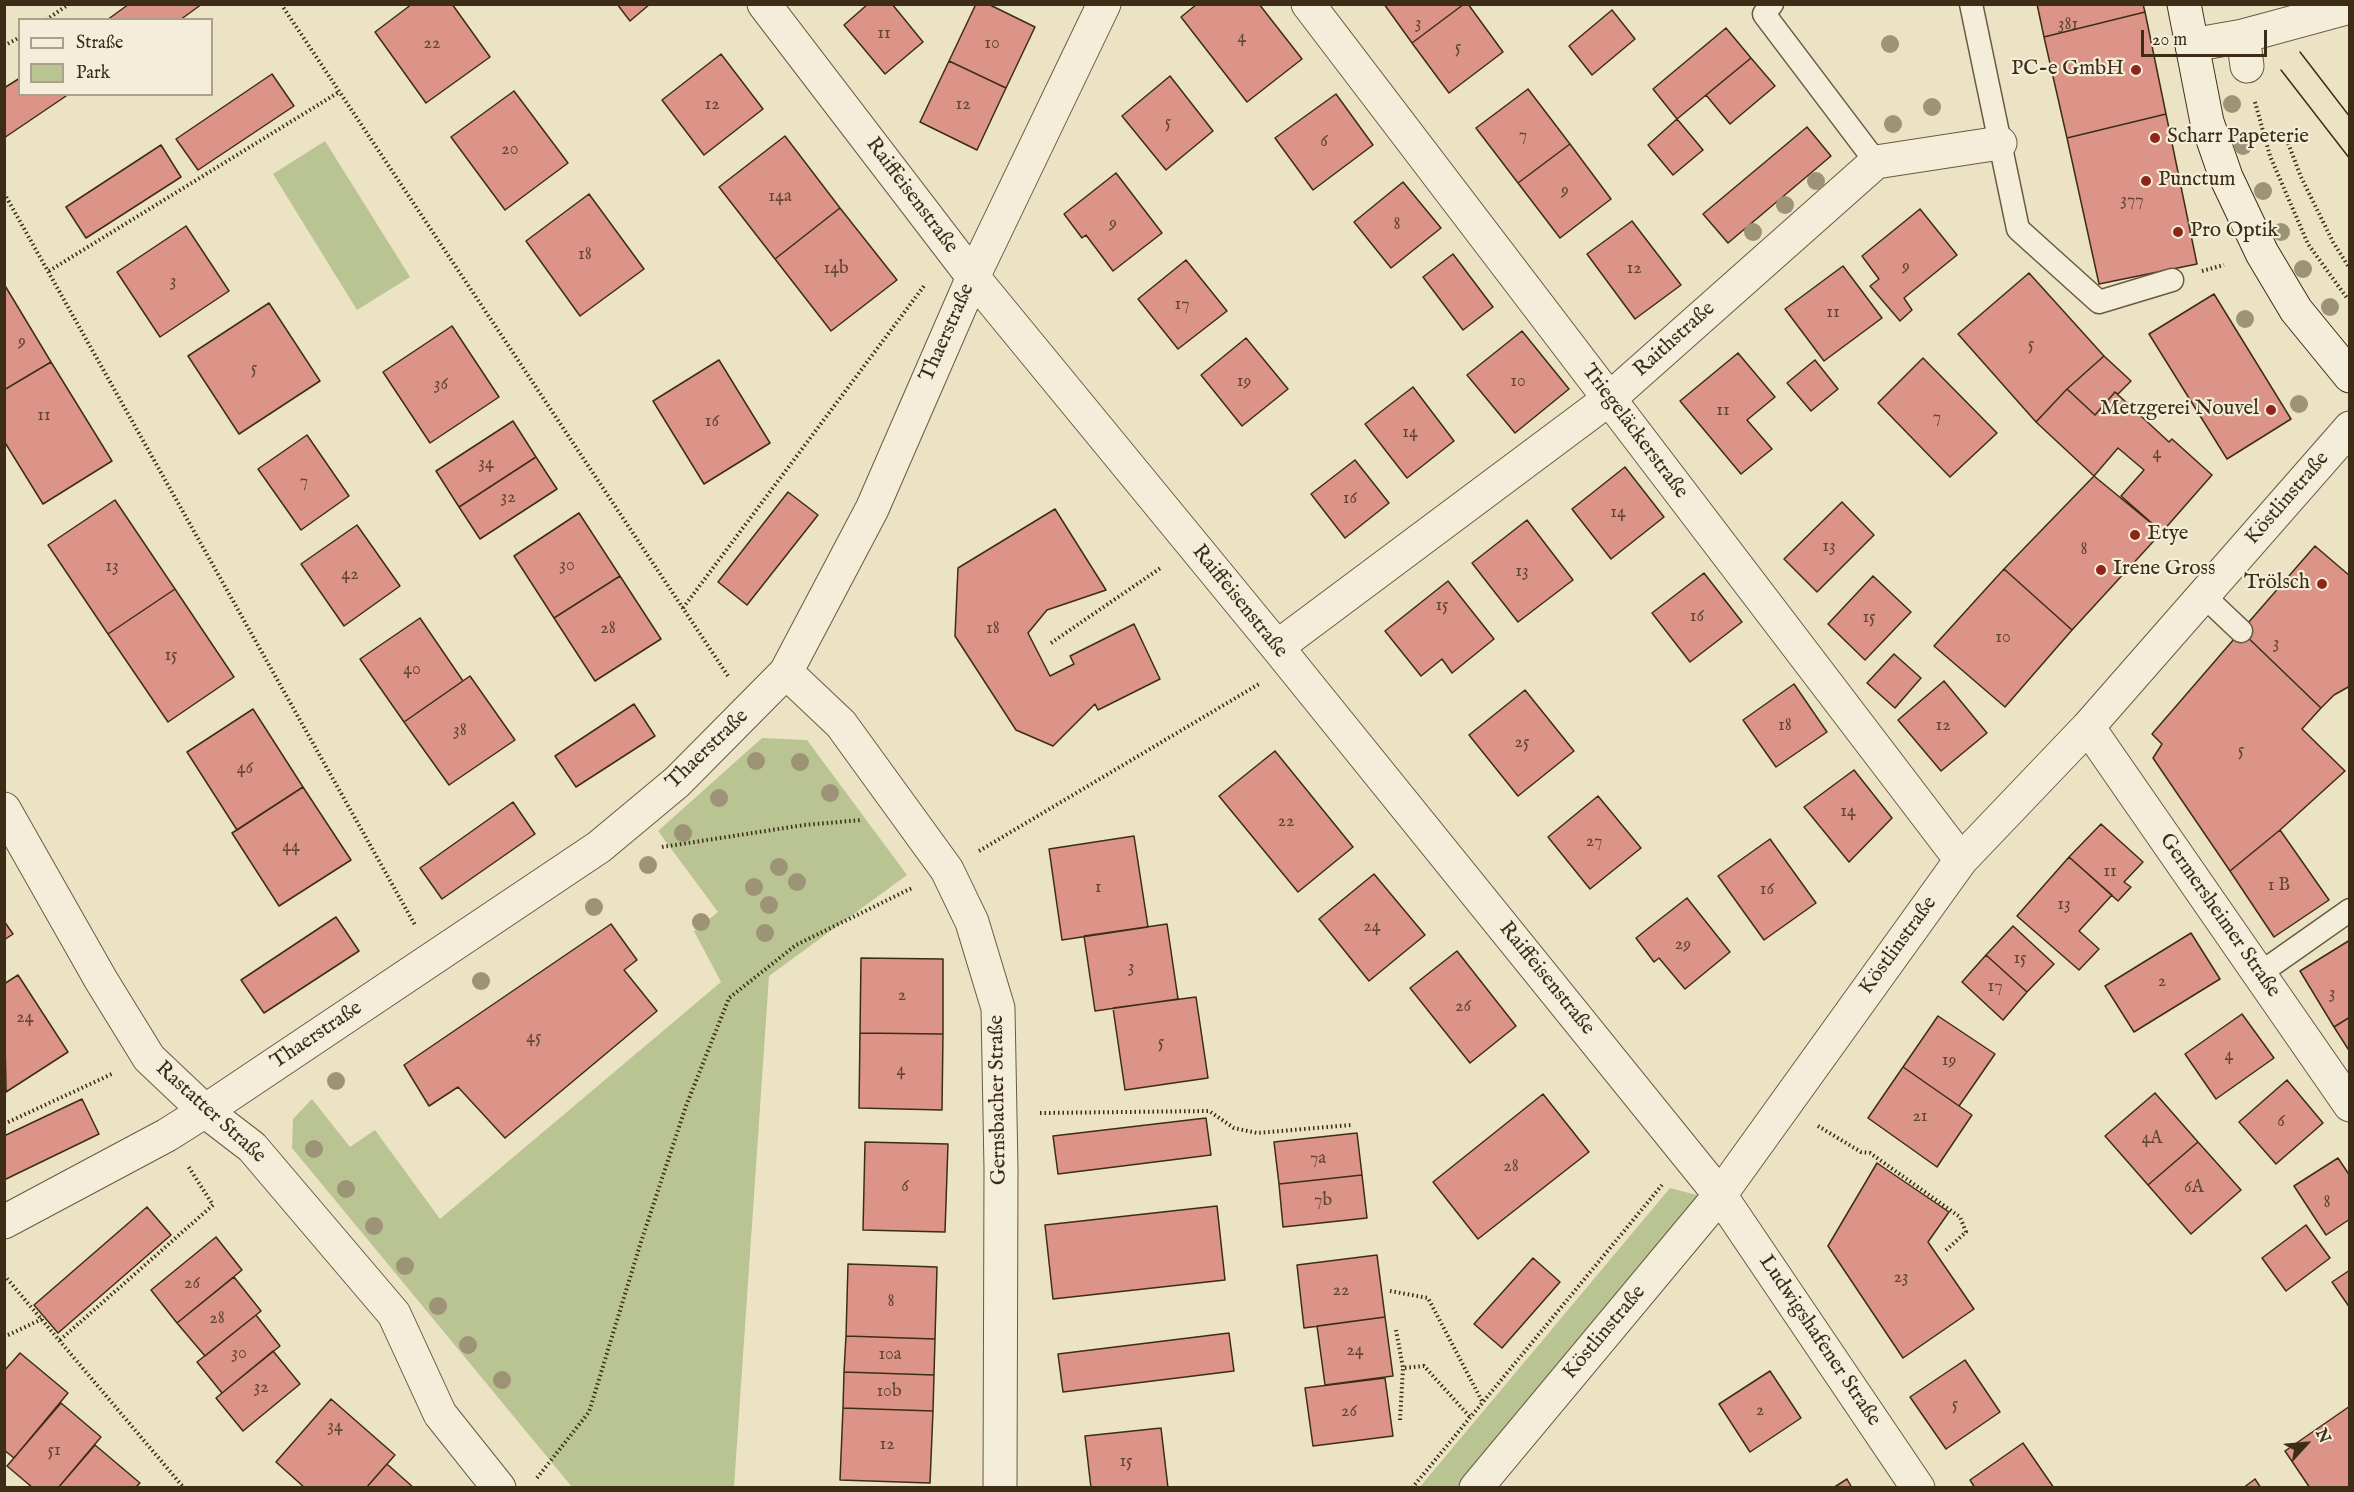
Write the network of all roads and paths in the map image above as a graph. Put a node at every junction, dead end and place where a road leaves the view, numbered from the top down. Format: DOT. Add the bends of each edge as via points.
graph roads {
  1 [pos="69,4"];
  2 [pos="281,4"];
  3 [pos="764,4"];
  4 [pos="1104,4"];
  5 [pos="1308,4"];
  6 [pos="1971,4"];
  7 [pos="2184,4"];
  8 [pos="2349,7"];
  9 [pos="1768,9"];
  10 [pos="49,18"];
  11 [pos="18,38"];
  12 [pos="2192,45"];
  13 [pos="4,46"];
  14 [pos="2245,51"];
  15 [pos="339,92"];
  16 [pos="2285,135"];
  17 [pos="2000,143"];
  18 [pos="1876,162"];
  19 [pos="4,193"];
  20 [pos="952,249"];
  21 [pos="2349,269"];
  22 [pos="49,271"];
  23 [pos="973,277"];
  24 [pos="2172,280"];
  25 [pos="2349,298"];
  26 [pos="2349,376"];
  27 [pos="1609,399"];
  28 [pos="2349,428"];
  29 [pos="1193,546"];
  30 [pos="2204,596"];
  31 [pos="683,608"];
  32 [pos="2241,631"];
  33 [pos="1051,643"];
  34 [pos="1284,656"];
  35 [pos="786,672"];
  36 [pos="750,710"];
  37 [pos="2088,727"];
  38 [pos="4,809"];
  39 [pos="908,815"];
  40 [pos="658,848"];
  41 [pos="1961,860"];
  42 [pos="947,870"];
  43 [pos="2349,910"];
  44 [pos="434,958"];
  45 [pos="2259,974"];
  46 [pos="2349,1105"];
  47 [pos="205,1112"];
  48 [pos="1000,1113"];
  49 [pos="1351,1125"];
  50 [pos="1828,1133"];
  51 [pos="1720,1195"];
  52 [pos="4,1222"];
  53 [pos="1944,1252"];
  54 [pos="4,1275"];
  55 [pos="1390,1291"];
  56 [pos="42,1319"];
  57 [pos="1396,1330"];
  58 [pos="4,1337"];
  59 [pos="1403,1368"];
  60 [pos="1483,1402"];
  61 [pos="1470,1417"];
  62 [pos="1400,1420"];
  63 [pos="537,1479"];
  64 [pos="184,1488"];
  65 [pos="499,1488"];
  66 [pos="1000,1488"];
  67 [pos="1412,1488"];
  68 [pos="1476,1488"];
  69 [pos="1918,1488"];
  1 -- 10 [label="path"];
  2 -- 15 [label="path"];
  3 -- 20 [label="street, Raiffeisenstraße"];
  4 -- 23 [label="street, Thaerstraße"];
  5 -- 27 [label="street, Triegeläckerstraße"];
  6 -- 17 [label="lane"];
  7 -- 12 [label="street"];
  8 -- 14 [label="street"];
  9 -- 18 [label="lane"];
  11 -- 13 [label="path"];
  12 -- 14 [label="street"];
  12 -- 26 [label="street" via="2207,122 2230,187 2262,254 2296,310"];
  14 -- 25 [label="path" via="2249,83 2274,166 2308,244"];
  15 -- 22 [label="path"];
  15 -- 31 [label="path"];
  16 -- 21 [label="path" via="2301,177"];
  17 -- 18 [label="street"];
  17 -- 24 [label="lane" via="2018,229 2099,302"];
  18 -- 27 [label="street, Raithstraße"];
  19 -- 22 [label="path"];
  20 -- 23 [label="street, Raiffeisenstraße"];
  20 -- 31 [label="path"];
  22 -- 44 [label="path"];
  23 -- 29 [label="street, Raiffeisenstraße"];
  23 -- 35 [label="street, Thaerstraße" via="872,508"];
  27 -- 34 [label="street, Raithstraße"];
  27 -- 41 [label="street, Triegeläckerstraße"];
  28 -- 30 [label="street, Köstlinstraße"];
  29 -- 33 [label="path"];
  29 -- 34 [label="street, Raiffeisenstraße"];
  30 -- 32 [label="lane"];
  30 -- 37 [label="street, Köstlinstraße"];
  31 -- 36 [label="path"];
  34 -- 42 [label="path"];
  34 -- 51 [label="street, Raiffeisenstraße"];
  35 -- 36 [label="street, Thaerstraße"];
  35 -- 39 [label="street, Gernsbacher Straße" via="841,724"];
  36 -- 44 [label="street, Thaerstraße" via="677,782 599,847"];
  37 -- 41 [label="street, Köstlinstraße"];
  37 -- 45 [label="street, Germersheimer Straße"];
  38 -- 47 [label="street, Rastatter Straße" via="149,1058"];
  39 -- 40 [label="path" via="804,825"];
  39 -- 42 [label="street, Gernsbacher Straße"];
  41 -- 51 [label="street, Köstlinstraße"];
  42 -- 48 [label="street, Gernsbacher Straße" via="972,922 998,1008"];
  42 -- 63 [label="path" via="796,945 729,998 686,1106 589,1412"];
  43 -- 45 [label="lane"];
  44 -- 47 [label="street, Thaerstraße"];
  45 -- 46 [label="street, Germersheimer Straße"];
  47 -- 52 [label="street, Thaerstraße"];
  47 -- 65 [label="street, Rastatter Straße" via="252,1147 394,1314 440,1414"];
  48 -- 49 [label="path" via="1209,1111 1234,1128 1257,1133"];
  48 -- 66 [label="street, Gernsbacher Straße"];
  50 -- 53 [label="path" via="1870,1153 1960,1217 1966,1232"];
  51 -- 60 [label="path" via="1667,1179"];
  51 -- 68 [label="street, Köstlinstraße"];
  51 -- 69 [label="street, Ludwigshafener Straße"];
  54 -- 56 [label="path"];
  55 -- 60 [label="path" via="1428,1298"];
  56 -- 58 [label="path"];
  56 -- 64 [label="path"];
  57 -- 59 [label="path"];
  59 -- 61 [label="path" via="1424,1366"];
  59 -- 62 [label="path"];
  60 -- 61 [label="path"];
  61 -- 67 [label="path"];
}
